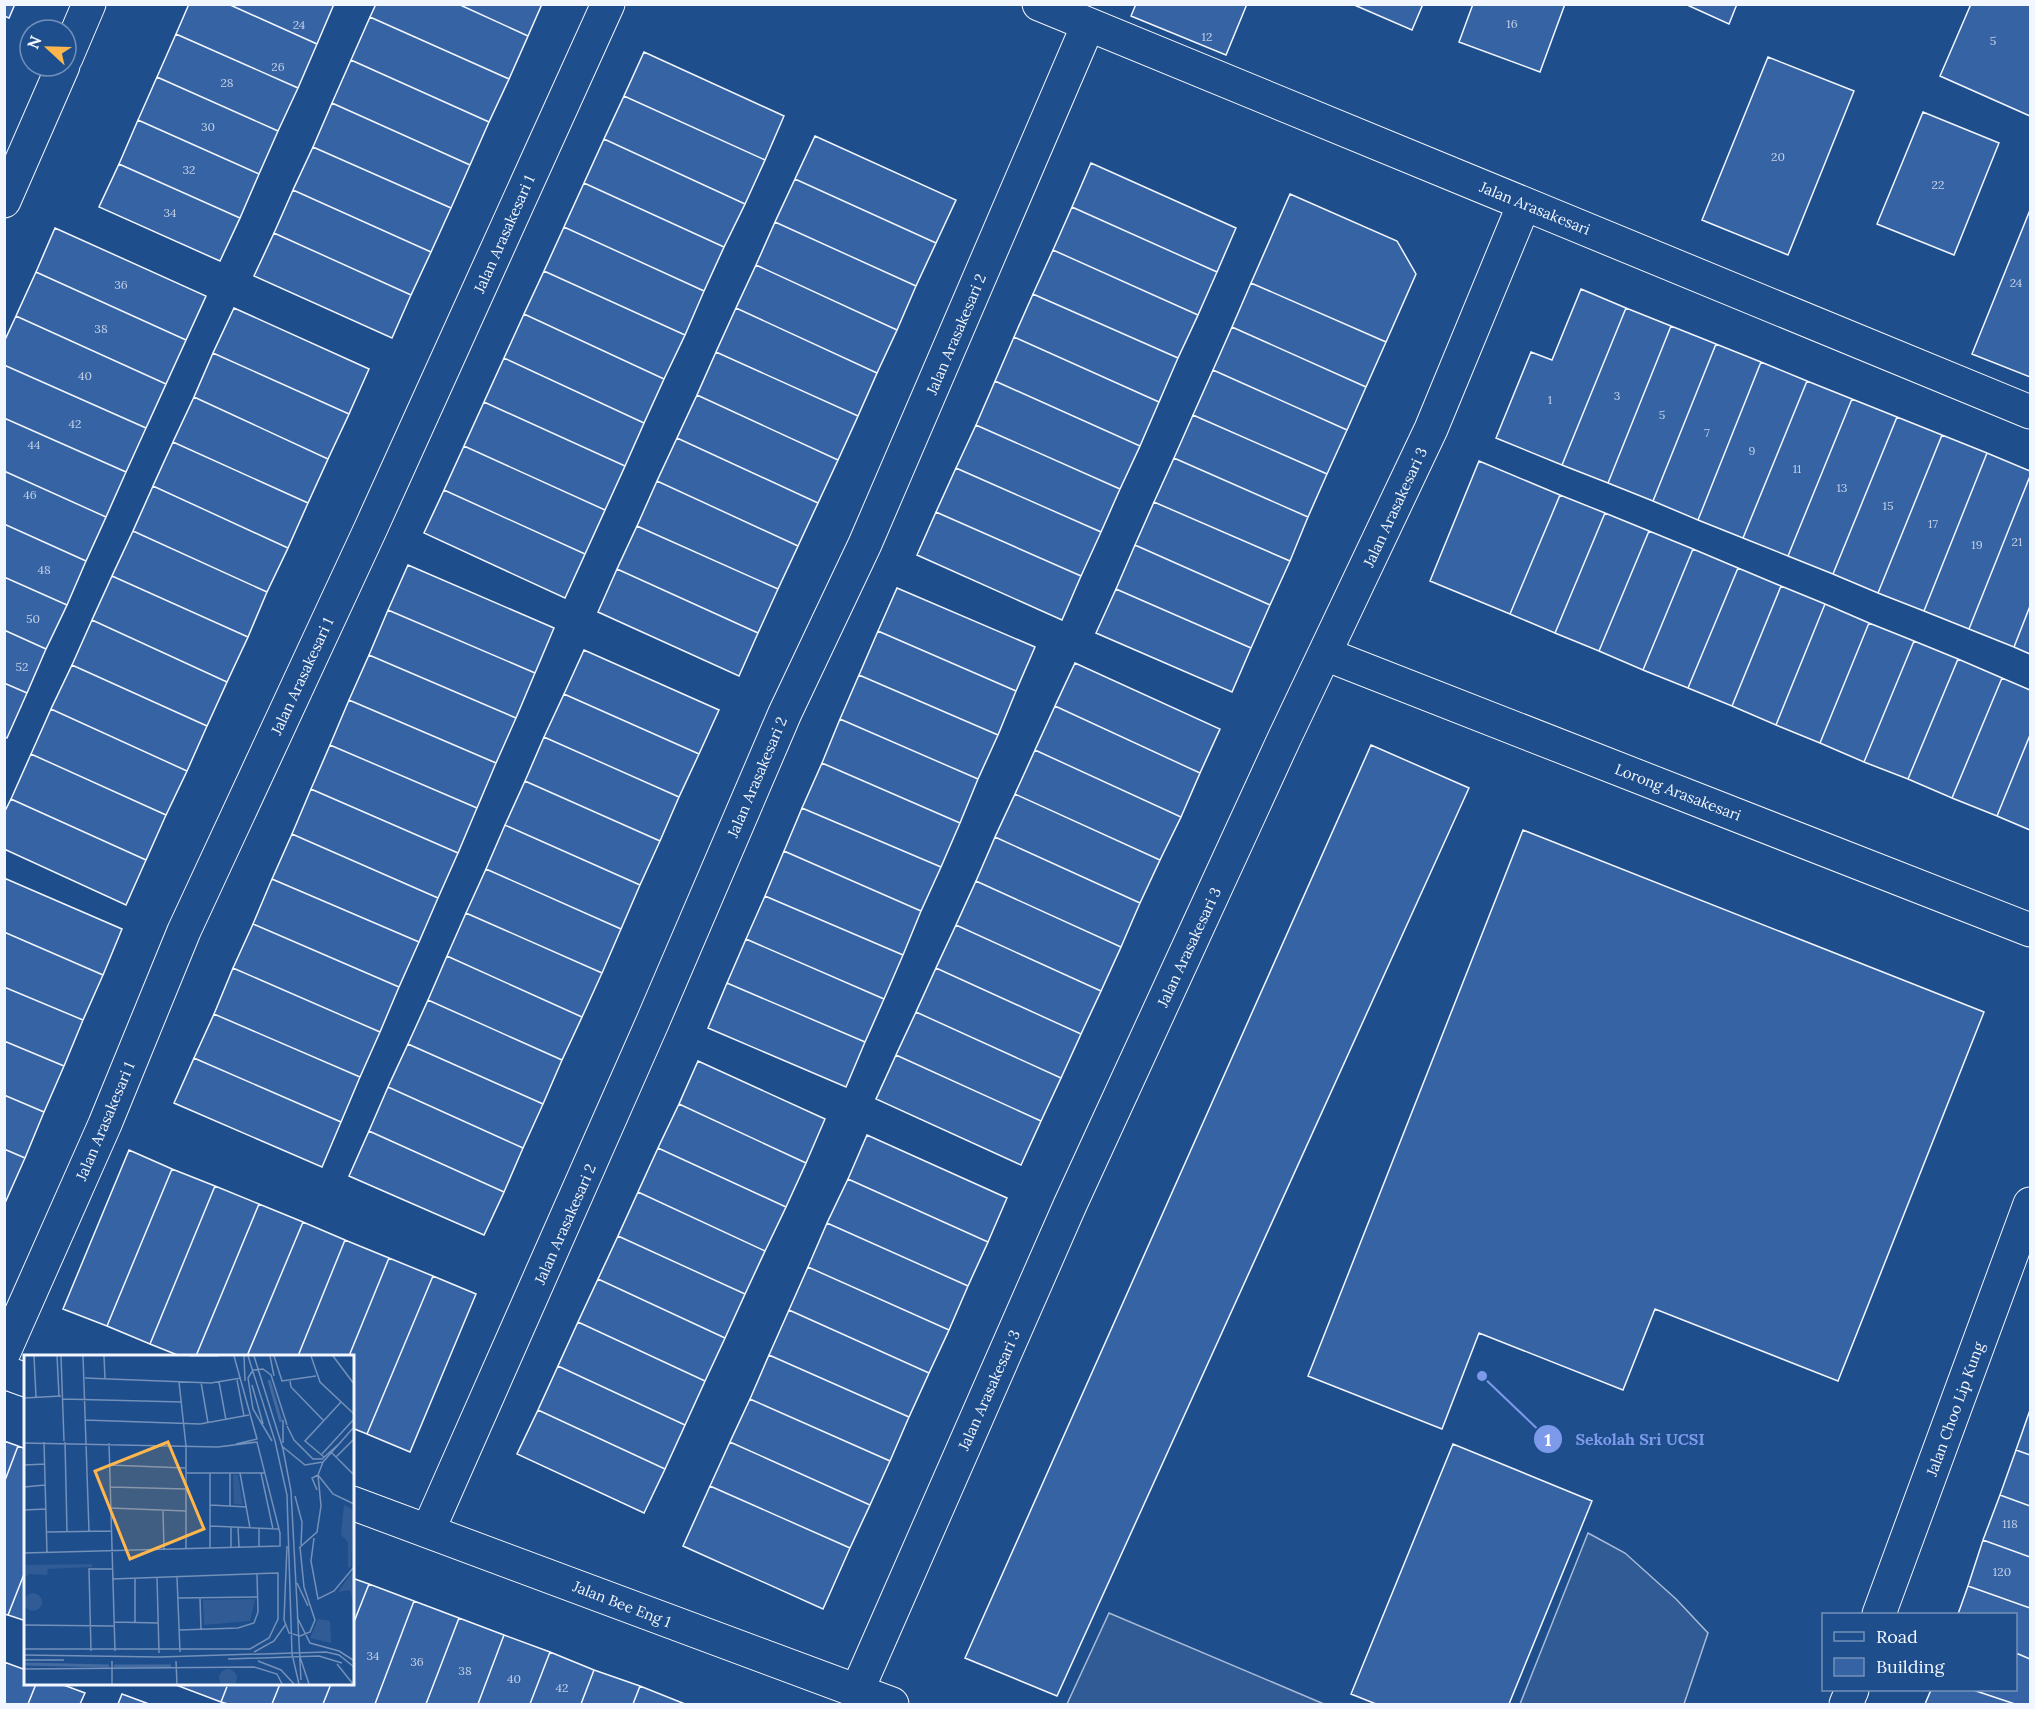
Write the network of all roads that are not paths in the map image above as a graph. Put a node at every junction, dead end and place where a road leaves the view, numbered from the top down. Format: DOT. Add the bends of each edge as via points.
graph roads {
  1 [pos="89,4"];
  2 [pos="608,4"];
  3 [pos="1039,4"];
  4 [pos="1088,25"];
  5 [pos="78,30"];
  6 [pos="58,78"];
  7 [pos="4,201"];
  8 [pos="1524,204"];
  9 [pos="2031,412"];
  10 [pos="1325,654"];
  11 [pos="2031,930"];
  12 [pos="2031,1204"];
  13 [pos="4,1352"];
  14 [pos="4,1372"];
  15 [pos="24,1379"];
  16 [pos="354,1504"];
  17 [pos="429,1531"];
  18 [pos="1879,1613"];
  19 [pos="857,1691"];
  20 [pos="892,1704"];
  1 -- 5 [label="street"];
  2 -- 13 [label="street, Jalan Arasakesari 1" via="184,932 105,1124"];
  3 -- 4 [label="street, Jalan Arasakesari"];
  4 -- 8 [label="street, Jalan Arasakesari"];
  4 -- 17 [label="street, Jalan Arasakesari 2" via="865,544 784,713"];
  6 -- 7 [label="street"];
  8 -- 9 [label="street, Jalan Arasakesari"];
  8 -- 10 [label="street, Jalan Arasakesari 3" via="1431,429"];
  10 -- 11 [label="street, Lorong Arasakesari"];
  10 -- 19 [label="street, Jalan Arasakesari 3" via="1070,1205"];
  12 -- 18 [label="street, Jalan Choo Lip Kung"];
  14 -- 15 [label="street"];
  16 -- 17 [label="street, Jalan Bee Eng 1"];
  17 -- 19 [label="street, Jalan Bee Eng 1"];
  19 -- 20 [label="street, Jalan Bee Eng 1"];
}
